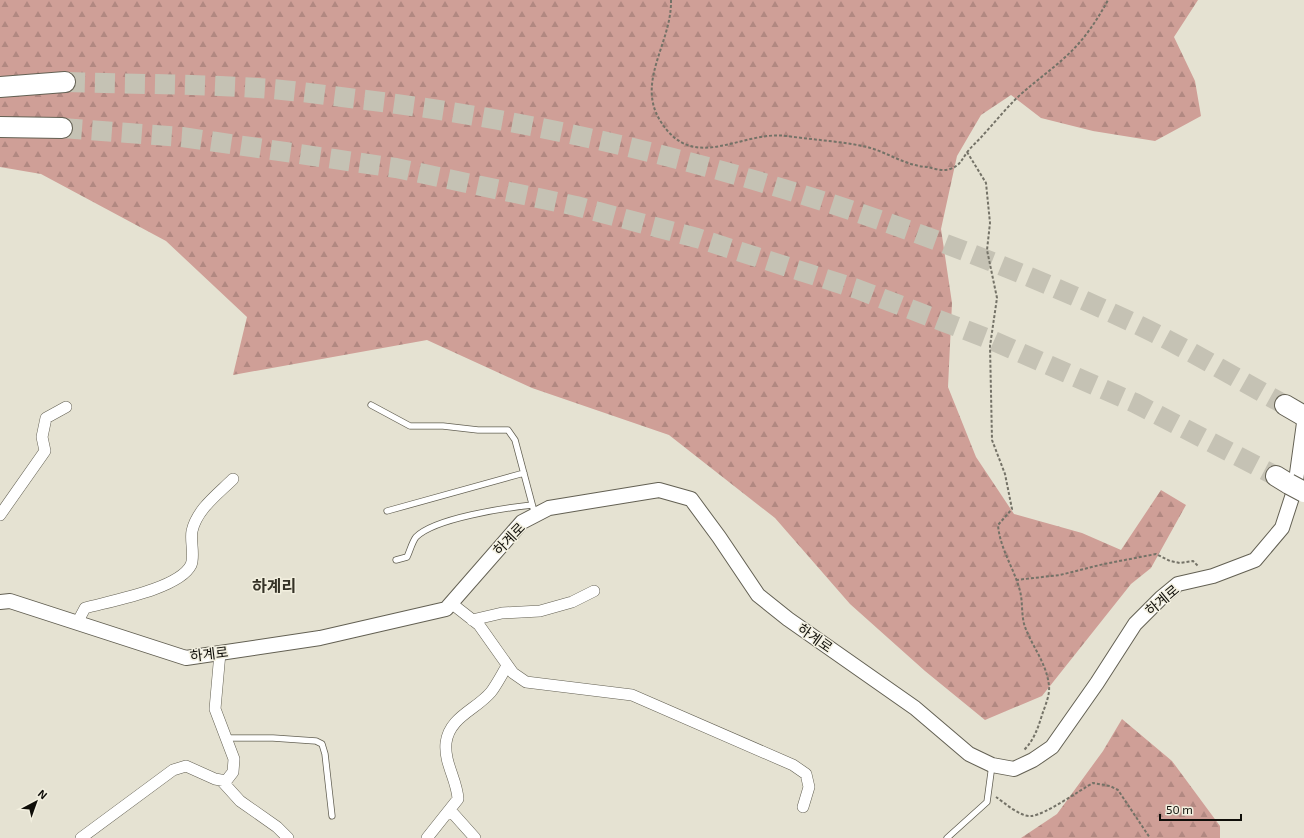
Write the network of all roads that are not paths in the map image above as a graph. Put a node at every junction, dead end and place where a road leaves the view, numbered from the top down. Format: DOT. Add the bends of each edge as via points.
graph roads {
  1 [pos="65,82"];
  2 [pos="0,87"];
  3 [pos="0,127"];
  4 [pos="62,128"];
  5 [pos="371,405"];
  6 [pos="66,407"];
  7 [pos="1298,414"];
  8 [pos="524,473"];
  9 [pos="233,479"];
  10 [pos="534,510"];
  11 [pos="387,511"];
  12 [pos="0,515"];
  13 [pos="396,560"];
  14 [pos="594,591"];
  15 [pos="0,602"];
  16 [pos="451,603"];
  17 [pos="472,620"];
  18 [pos="77,623"];
  19 [pos="220,653"];
  20 [pos="507,666"];
  21 [pos="225,738"];
  22 [pos="992,765"];
  23 [pos="221,780"];
  24 [pos="803,807"];
  25 [pos="450,810"];
  26 [pos="332,816"];
  27 [pos="82,838"];
  28 [pos="288,838"];
  29 [pos="427,838"];
  30 [pos="475,838"];
  31 [pos="947,838"];
  1 -- 2 [label="highway"];
  3 -- 4 [label="highway"];
  5 -- 8 [label="lane" via="410,426 508,430 515,440"];
  6 -- 12 [label="street" via="46,418 42,437 45,451"];
  7 -- 22 [label="street, 하계로" via="1295,488 1282,528 1255,560 1205,578 1178,584 1135,624 1052,747 1014,769"];
  8 -- 10 [label="lane"];
  8 -- 11 [label="lane"];
  9 -- 18 [label="street" via="201,511 192,531 192,564 183,575 158,589 85,608"];
  10 -- 13 [label="lane" via="505,508 456,519 426,530 416,538 407,557"];
  10 -- 16 [label="street, 하계로"];
  10 -- 22 [label="street, 하계로" via="659,490 691,499 758,595 915,708 969,754"];
  14 -- 17 [label="street" via="572,602 540,611 502,613"];
  15 -- 18 [label="street, 하계로" via="10,601"];
  16 -- 17 [label="street"];
  16 -- 19 [label="street, 하계로" via="446,609 320,638"];
  17 -- 20 [label="street" via="479,625"];
  18 -- 19 [label="street, 하계로" via="186,658"];
  19 -- 21 [label="street" via="215,709"];
  20 -- 24 [label="street" via="526,682 632,695 793,765 806,774 809,787"];
  20 -- 25 [label="street" via="491,692 454,722 449,731 446,743 448,763 458,800"];
  21 -- 23 [label="street" via="234,759 233,772 226,781"];
  21 -- 26 [label="lane" via="273,738 316,741 322,744"];
  22 -- 31 [label="lane" via="987,802"];
  23 -- 27 [label="street" via="186,766 173,770"];
  23 -- 28 [label="street" via="240,801"];
  25 -- 29 [label="street"];
  25 -- 30 [label="street"];
}
